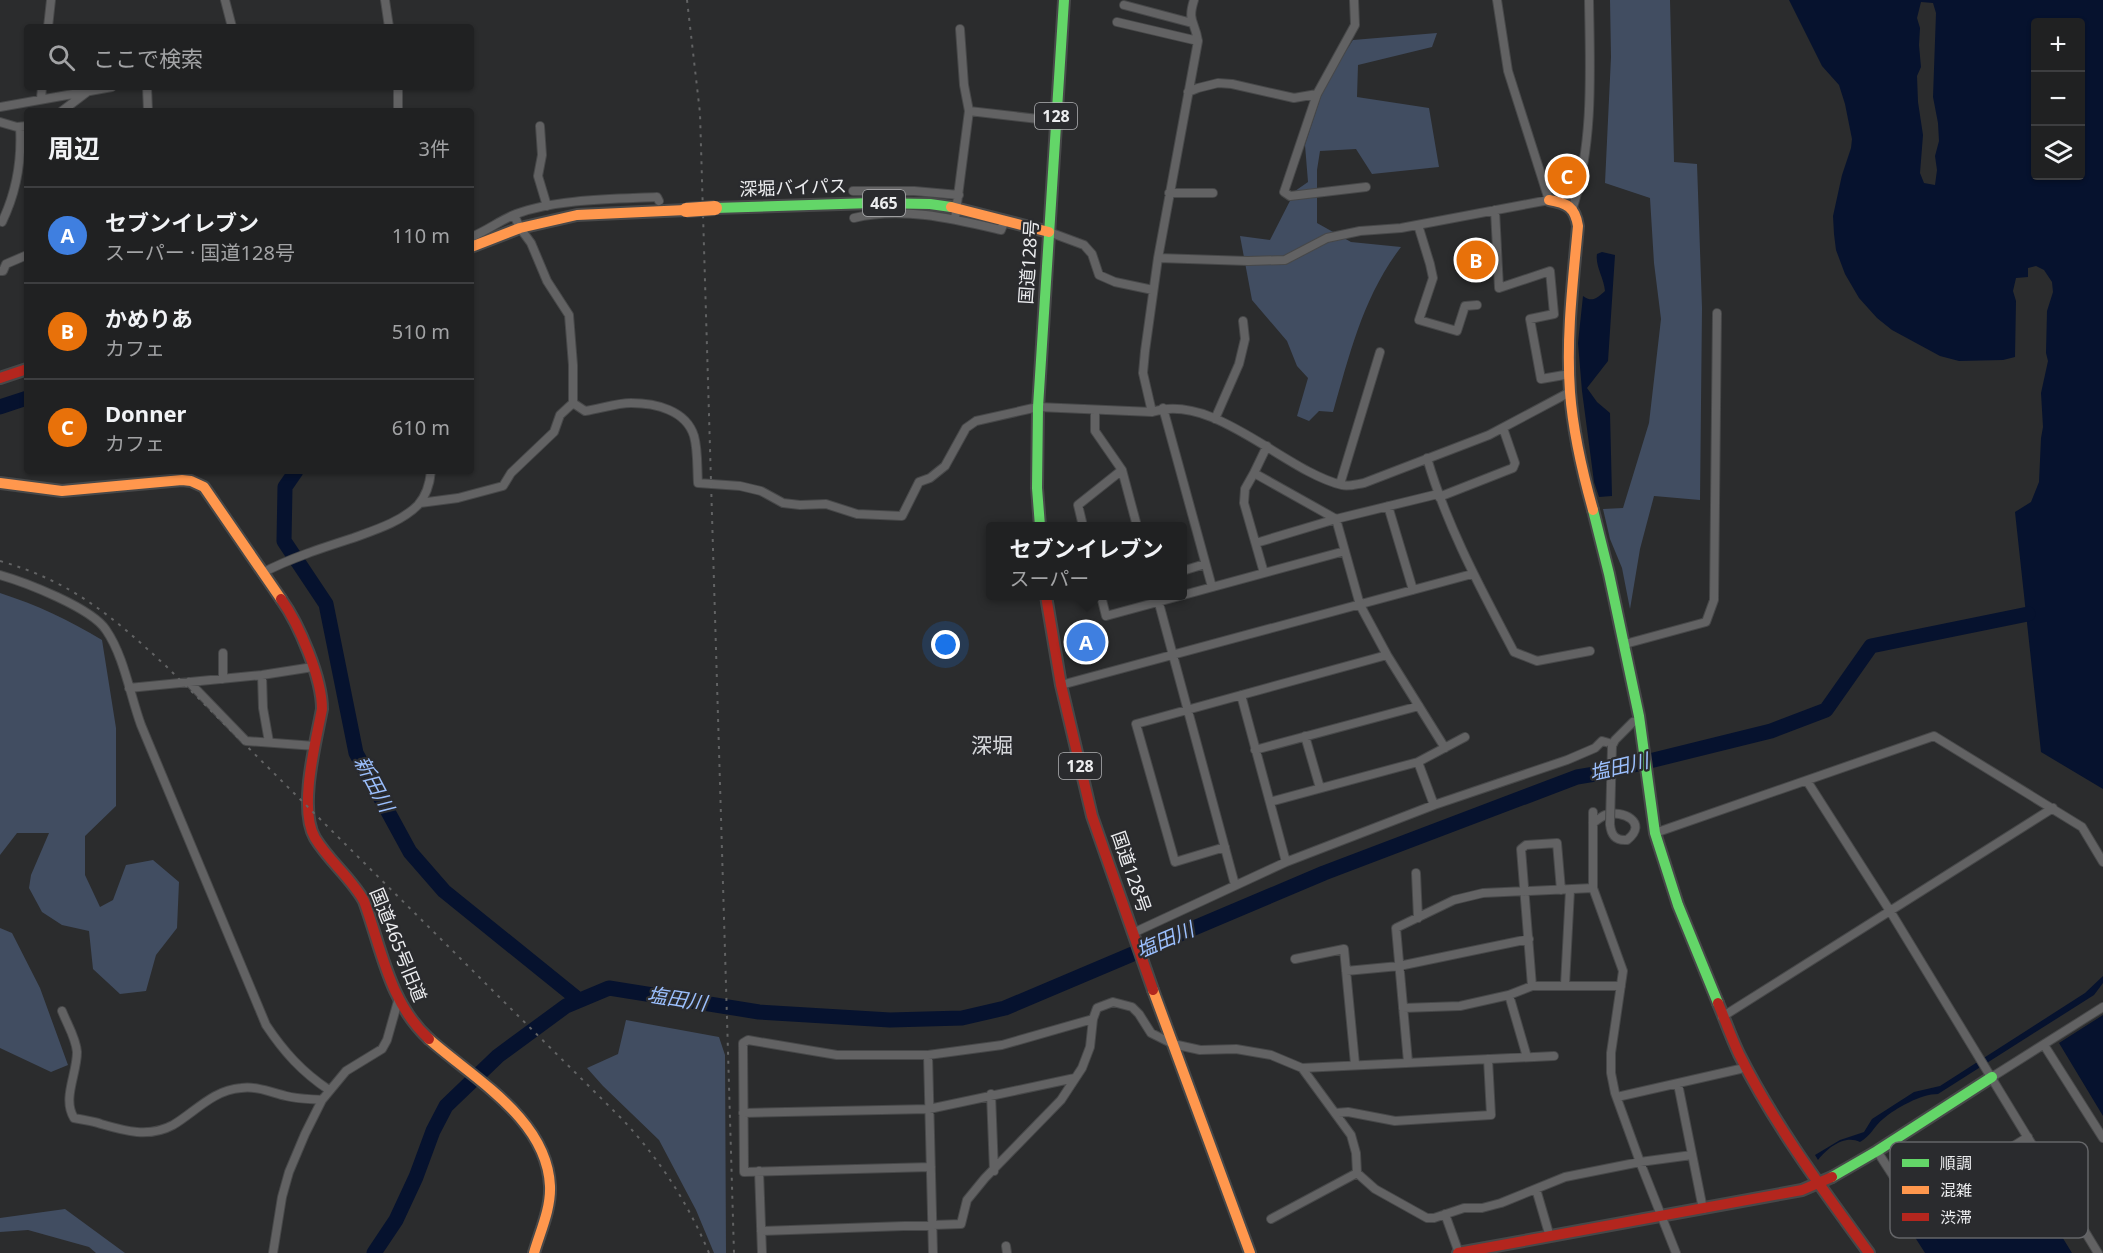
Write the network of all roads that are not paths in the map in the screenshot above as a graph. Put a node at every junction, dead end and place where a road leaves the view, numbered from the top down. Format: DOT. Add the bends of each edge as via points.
graph roads {
  1 [pos="51,0"];
  2 [pos="225,0"];
  3 [pos="385,0"];
  4 [pos="1064,0"];
  5 [pos="1194,0"];
  6 [pos="1354,0"];
  7 [pos="1497,0"];
  8 [pos="1590,0"];
  9 [pos="1124,5"];
  10 [pos="1117,22"];
  11 [pos="1192,23"];
  12 [pos="48,24"];
  13 [pos="231,24"];
  14 [pos="389,24"];
  15 [pos="960,29"];
  16 [pos="1198,41"];
  17 [pos="42,90"];
  18 [pos="93,90"];
  19 [pos="147,90"];
  20 [pos="398,90"];
  21 [pos="87,91"];
  22 [pos="1188,92"];
  23 [pos="1317,94"];
  24 [pos="41,99"];
  25 [pos="0,107"];
  26 [pos="66,108"];
  27 [pos="148,108"];
  28 [pos="398,108"];
  29 [pos="969,111"];
  30 [pos="1056,121"];
  31 [pos="0,122"];
  32 [pos="24,126"];
  33 [pos="540,126"];
  34 [pos="1366,187"];
  35 [pos="853,191"];
  36 [pos="1169,193"];
  37 [pos="1213,193"];
  38 [pos="1549,200"];
  39 [pos="659,201"];
  40 [pos="546,206"];
  41 [pos="957,207"];
  42 [pos="1573,207"];
  43 [pos="1495,210"];
  44 [pos="514,214"];
  45 [pos="854,218"];
  46 [pos="2,222"];
  47 [pos="1418,225"];
  48 [pos="520,228"];
  49 [pos="1049,232"];
  50 [pos="474,236"];
  51 [pos="474,247"];
  52 [pos="24,256"];
  53 [pos="1158,258"];
  54 [pos="0,271"];
  55 [pos="1153,290"];
  56 [pos="1477,305"];
  57 [pos="1718,313"];
  58 [pos="1243,321"];
  59 [pos="1380,352"];
  60 [pos="24,370"];
  61 [pos="1570,374"];
  62 [pos="0,378"];
  63 [pos="1570,392"];
  64 [pos="573,403"];
  65 [pos="1038,407"];
  66 [pos="1163,408"];
  67 [pos="1095,410"];
  68 [pos="1152,411"];
  69 [pos="1215,419"];
  70 [pos="1503,428"];
  71 [pos="1267,446"];
  72 [pos="1427,458"];
  73 [pos="1122,470"];
  74 [pos="1254,473"];
  75 [pos="430,474"];
  76 [pos="0,483"];
  77 [pos="1340,484"];
  78 [pos="1438,495"];
  79 [pos="420,503"];
  80 [pos="1388,506"];
  81 [pos="1336,519"];
  82 [pos="1040,522"];
  83 [pos="1082,522"];
  84 [pos="1136,522"];
  85 [pos="1256,543"];
  86 [pos="1345,551"];
  87 [pos="1205,564"];
  88 [pos="1187,569"];
  89 [pos="262,573"];
  90 [pos="1264,573"];
  91 [pos="1472,574"];
  92 [pos="0,575"];
  93 [pos="1212,587"];
  94 [pos="1413,590"];
  95 [pos="1187,592"];
  96 [pos="1047,600"];
  97 [pos="1102,600"];
  98 [pos="1154,600"];
  99 [pos="1157,600"];
  100 [pos="1360,605"];
  101 [pos="1625,644"];
  102 [pos="1590,651"];
  103 [pos="224,653"];
  104 [pos="1174,655"];
  105 [pos="1387,655"];
  106 [pos="313,667"];
  107 [pos="262,675"];
  108 [pos="223,679"];
  109 [pos="189,682"];
  110 [pos="1061,685"];
  111 [pos="129,688"];
  112 [pos="1241,695"];
  113 [pos="1419,706"];
  114 [pos="1188,711"];
  115 [pos="1636,719"];
  116 [pos="1305,736"];
  117 [pos="1465,737"];
  118 [pos="269,742"];
  119 [pos="315,746"];
  120 [pos="1612,746"];
  121 [pos="1445,748"];
  122 [pos="1255,750"];
  123 [pos="1418,762"];
  124 [pos="1807,781"];
  125 [pos="1320,788"];
  126 [pos="1270,802"];
  127 [pos="1434,805"];
  128 [pos="2053,808"];
  129 [pos="1593,812"];
  130 [pos="1593,823"];
  131 [pos="1654,827"];
  132 [pos="1225,846"];
  133 [pos="1286,862"];
  134 [pos="2103,862"];
  135 [pos="1416,873"];
  136 [pos="1235,885"];
  137 [pos="1593,888"];
  138 [pos="1565,890"];
  139 [pos="1525,892"];
  140 [pos="1890,911"];
  141 [pos="1418,918"];
  142 [pos="1133,933"];
  143 [pos="1529,939"];
  144 [pos="1295,959"];
  145 [pos="1399,966"];
  146 [pos="1346,971"];
  147 [pos="1565,985"];
  148 [pos="1532,986"];
  149 [pos="1621,986"];
  150 [pos="1509,994"];
  151 [pos="398,1001"];
  152 [pos="2103,1007"];
  153 [pos="1403,1008"];
  154 [pos="62,1011"];
  155 [pos="1722,1017"];
  156 [pos="1093,1019"];
  157 [pos="1173,1044"];
  158 [pos="2044,1045"];
  159 [pos="928,1055"];
  160 [pos="1554,1056"];
  161 [pos="1527,1057"];
  162 [pos="1488,1059"];
  163 [pos="1408,1062"];
  164 [pos="1355,1065"];
  165 [pos="1302,1068"];
  166 [pos="1740,1069"];
  167 [pos="1988,1072"];
  168 [pos="1075,1078"];
  169 [pos="1678,1084"];
  170 [pos="329,1090"];
  171 [pos="991,1094"];
  172 [pos="1617,1098"];
  173 [pos="322,1100"];
  174 [pos="929,1109"];
  175 [pos="743,1113"];
  176 [pos="1335,1113"];
  177 [pos="2028,1137"];
  178 [pos="2103,1138"];
  179 [pos="2020,1142"];
  180 [pos="2031,1142"];
  181 [pos="1877,1151"];
  182 [pos="1692,1155"];
  183 [pos="1640,1162"];
  184 [pos="931,1167"];
  185 [pos="759,1171"];
  186 [pos="994,1171"];
  187 [pos="1890,1171"];
  188 [pos="1357,1173"];
  189 [pos="1819,1184"];
  190 [pos="1536,1189"];
  191 [pos="1703,1209"];
  192 [pos="1445,1214"];
  193 [pos="1662,1217"];
  194 [pos="1271,1219"];
  195 [pos="932,1224"];
  196 [pos="761,1231"];
  197 [pos="2088,1236"];
  198 [pos="1550,1237"];
  199 [pos="273,1253"];
  200 [pos="534,1253"];
  201 [pos="762,1253"];
  202 [pos="933,1253"];
  203 [pos="1250,1253"];
  204 [pos="1458,1253"];
  205 [pos="1676,1253"];
  206 [pos="1869,1253"];
  207 [pos="2098,1253"];
  1 -- 12 [label="street"];
  2 -- 13 [label="street"];
  3 -- 14 [label="street"];
  4 -- 30 [label="main road, 国道128号 / 128"];
  5 -- 11 [label="street"];
  6 -- 23 [label="street" via="1355,26"];
  7 -- 38 [label="street" via="1508,71"];
  8 -- 42 [label="street" via="1590,100 1581,180"];
  9 -- 11 [label="street"];
  10 -- 16 [label="street"];
  11 -- 16 [label="street"];
  15 -- 29 [label="street"];
  16 -- 22 [label="street"];
  17 -- 24 [label="street"];
  18 -- 21 [label="street"];
  19 -- 27 [label="street"];
  20 -- 28 [label="street"];
  21 -- 24 [label="street"];
  21 -- 26 [label="street"];
  22 -- 23 [label="street" via="1218,83 1294,98"];
  22 -- 36 [label="street"];
  23 -- 34 [label="street" via="1284,192 1290,196"];
  24 -- 25 [label="street"];
  29 -- 30 [label="street"];
  29 -- 41 [label="street"];
  30 -- 49 [label="main road, 国道128号 / 128"];
  31 -- 32 [label="street"];
  32 -- 46 [label="street" via="17,186"];
  33 -- 40 [label="street" via="542,155 538,176"];
  35 -- 41 [label="street" via="914,191"];
  36 -- 37 [label="street"];
  36 -- 53 [label="street"];
  38 -- 42 [label="main road"];
  38 -- 43 [label="street"];
  39 -- 40 [label="street" via="606,200"];
  40 -- 44 [label="street"];
  41 -- 45 [label="street" via="923,215 873,213"];
  41 -- 48 [label="main road, 深堀バイパス / 465, bridge" via="872,203 715,208 577,215"];
  41 -- 49 [label="main road, 深堀バイパス / 465"];
  42 -- 61 [label="main road" via="1578,226 1569,318"];
  43 -- 47 [label="street"];
  43 -- 61 [label="street" via="1499,288 1550,271 1554,314 1530,319 1541,379"];
  44 -- 48 [label="street"];
  44 -- 50 [label="street"];
  47 -- 53 [label="street" via="1327,238 1285,260"];
  47 -- 56 [label="street" via="1433,278 1419,320 1457,331 1465,306"];
  48 -- 51 [label="main road, 465"];
  48 -- 64 [label="street" via="570,315"];
  49 -- 55 [label="street" via="1083,245 1092,254 1099,275"];
  49 -- 65 [label="main road, 国道128号 / 128"];
  52 -- 54 [label="street"];
  53 -- 55 [label="street"];
  55 -- 68 [label="street" via="1143,373"];
  57 -- 101 [label="street" via="1714,600 1706,622"];
  58 -- 69 [label="street" via="1245,339 1239,364"];
  59 -- 77 [label="street"];
  60 -- 62 [label="main road"];
  61 -- 63 [label="main road"];
  63 -- 70 [label="street"];
  63 -- 101 [label="main road" via="1579,458"];
  64 -- 65 [label="street" via="585,411 629,403 673,412 690,426 694,436 699,483 740,486 800,505 826,504 857,514 902,516 919,482 945,466 966,428 976,421"];
  64 -- 79 [label="street" via="560,415 554,432 511,472 502,486"];
  65 -- 67 [label="street"];
  65 -- 82 [label="main road, 国道128号 / 128"];
  66 -- 68 [label="street"];
  66 -- 69 [label="street" via="1183,409"];
  66 -- 87 [label="street"];
  67 -- 68 [label="street"];
  67 -- 73 [label="street" via="1095,431"];
  69 -- 71 [label="street"];
  70 -- 72 [label="street"];
  70 -- 78 [label="street" via="1515,463 1513,468"];
  71 -- 74 [label="street"];
  71 -- 77 [label="street"];
  72 -- 77 [label="street" via="1364,483"];
  72 -- 78 [label="street"];
  73 -- 83 [label="street" via="1078,505"];
  73 -- 84 [label="street"];
  74 -- 81 [label="street"];
  74 -- 85 [label="street" via="1245,489 1244,503"];
  75 -- 79 [label="street"];
  76 -- 89 [label="main road, 国道465号旧道" via="62,491 182,480 200,483"];
  78 -- 80 [label="street"];
  78 -- 91 [label="street"];
  79 -- 89 [label="street" via="383,527"];
  80 -- 81 [label="street"];
  80 -- 94 [label="street"];
  81 -- 85 [label="street"];
  81 -- 86 [label="street"];
  85 -- 90 [label="street"];
  86 -- 90 [label="street"];
  86 -- 100 [label="street"];
  87 -- 88 [label="street"];
  87 -- 93 [label="street"];
  89 -- 106 [label="main road, 国道465号旧道" via="287,607"];
  90 -- 93 [label="street"];
  91 -- 94 [label="street"];
  91 -- 102 [label="street" via="1514,652 1537,660"];
  92 -- 111 [label="street" via="36,588 100,622 113,643"];
  93 -- 95 [label="street"];
  94 -- 100 [label="street"];
  96 -- 110 [label="main road, 国道128号 / 128"];
  97 -- 98 [label="street" via="1106,616"];
  99 -- 104 [label="street"];
  100 -- 104 [label="street"];
  100 -- 105 [label="street"];
  101 -- 115 [label="main road"];
  103 -- 108 [label="street"];
  104 -- 110 [label="street"];
  104 -- 114 [label="street"];
  105 -- 112 [label="street"];
  105 -- 113 [label="street"];
  106 -- 107 [label="street"];
  106 -- 119 [label="main road, 国道465号旧道" via="322,696"];
  107 -- 108 [label="street"];
  107 -- 118 [label="street"];
  108 -- 109 [label="street"];
  109 -- 111 [label="street"];
  109 -- 118 [label="street" via="246,741"];
  110 -- 142 [label="main road, 国道128号 / 128" via="1092,816"];
  111 -- 170 [label="street" via="266,1024 291,1060"];
  112 -- 114 [label="street"];
  112 -- 122 [label="street"];
  113 -- 116 [label="street"];
  113 -- 121 [label="street"];
  114 -- 132 [label="street"];
  114 -- 132 [label="street" via="1136,724 1175,862"];
  115 -- 120 [label="street"];
  115 -- 131 [label="main road"];
  116 -- 122 [label="street"];
  116 -- 125 [label="street"];
  117 -- 121 [label="street"];
  118 -- 119 [label="street"];
  119 -- 151 [label="main road, 国道465号旧道" via="308,788 309,824 315,838 364,901"];
  120 -- 127 [label="street" via="1602,741 1567,760"];
  120 -- 130 [label="street, bridge" via="1610,824 1610,831 1620,841 1635,833 1633,820 1627,816 1606,815"];
  121 -- 123 [label="street"];
  122 -- 126 [label="street"];
  123 -- 125 [label="street"];
  123 -- 127 [label="street"];
  124 -- 128 [label="street" via="1934,736"];
  124 -- 131 [label="street"];
  124 -- 140 [label="street"];
  125 -- 126 [label="street"];
  126 -- 133 [label="street"];
  127 -- 133 [label="street"];
  128 -- 134 [label="street" via="2082,827"];
  128 -- 140 [label="street"];
  129 -- 130 [label="street"];
  130 -- 137 [label="street"];
  131 -- 155 [label="main road" via="1678,905"];
  132 -- 136 [label="street"];
  133 -- 136 [label="street"];
  135 -- 141 [label="street"];
  136 -- 142 [label="street"];
  137 -- 138 [label="street"];
  137 -- 149 [label="street" via="1623,971"];
  138 -- 139 [label="street"];
  138 -- 139 [label="street" via="1557,843 1527,844 1521,849"];
  138 -- 147 [label="street"];
  139 -- 141 [label="street" via="1484,893 1454,900"];
  139 -- 143 [label="street"];
  140 -- 155 [label="street"];
  140 -- 167 [label="street"];
  141 -- 145 [label="street" via="1396,928"];
  142 -- 157 [label="main road, 国道128号 / 128"];
  143 -- 145 [label="street"];
  143 -- 148 [label="street"];
  144 -- 146 [label="street" via="1344,949"];
  145 -- 146 [label="street"];
  145 -- 153 [label="street"];
  146 -- 164 [label="street"];
  147 -- 148 [label="street"];
  147 -- 149 [label="street"];
  148 -- 150 [label="street"];
  149 -- 172 [label="street" via="1611,1053"];
  150 -- 153 [label="street" via="1460,1006"];
  150 -- 161 [label="street"];
  151 -- 170 [label="street" via="382,1049 346,1071"];
  151 -- 200 [label="main road, 国道465号旧道" via="439,1047 534,1134 550,1175 549,1200"];
  152 -- 158 [label="street"];
  153 -- 163 [label="street"];
  154 -- 173 [label="street" via="77,1051 70,1099 74,1118 141,1133 173,1125 199,1104 239,1088"];
  155 -- 189 [label="main road" via="1761,1093"];
  156 -- 157 [label="street" via="1097,1008 1106,1003 1122,1003 1139,1014 1151,1033"];
  156 -- 159 [label="street" via="1002,1045"];
  156 -- 168 [label="street" via="1090,1047"];
  157 -- 165 [label="street" via="1271,1055"];
  157 -- 203 [label="main road, 国道128号 / 128"];
  158 -- 167 [label="street"];
  158 -- 178 [label="street"];
  159 -- 174 [label="street"];
  159 -- 175 [label="street" via="837,1055 748,1040 743,1043"];
  160 -- 161 [label="street"];
  161 -- 162 [label="street"];
  162 -- 163 [label="street"];
  162 -- 176 [label="street" via="1491,1115 1395,1121"];
  163 -- 164 [label="street"];
  164 -- 165 [label="street"];
  165 -- 176 [label="street"];
  166 -- 169 [label="street"];
  167 -- 177 [label="street"];
  167 -- 181 [label="main road"];
  168 -- 171 [label="street"];
  168 -- 186 [label="street" via="1060,1100"];
  169 -- 172 [label="street"];
  169 -- 182 [label="street"];
  170 -- 173 [label="street"];
  171 -- 174 [label="street"];
  171 -- 186 [label="street"];
  172 -- 183 [label="street"];
  173 -- 199 [label="street" via="288,1172"];
  174 -- 175 [label="street"];
  174 -- 184 [label="street"];
  175 -- 185 [label="street" via="744,1172"];
  176 -- 188 [label="street" via="1351,1135"];
  177 -- 179 [label="street"];
  177 -- 180 [label="street"];
  181 -- 187 [label="street"];
  181 -- 189 [label="main road"];
  182 -- 183 [label="street"];
  182 -- 191 [label="street"];
  183 -- 190 [label="street" via="1565,1177"];
  183 -- 193 [label="street"];
  184 -- 185 [label="street"];
  184 -- 195 [label="street"];
  185 -- 196 [label="street"];
  186 -- 195 [label="street" via="967,1200 961,1224"];
  188 -- 192 [label="street" via="1375,1189 1426,1218"];
  188 -- 194 [label="street"];
  189 -- 191 [label="main road"];
  189 -- 206 [label="main road"];
  190 -- 192 [label="street" via="1501,1203"];
  190 -- 198 [label="street"];
  191 -- 193 [label="main road"];
  192 -- 204 [label="street"];
  193 -- 198 [label="main road"];
  193 -- 205 [label="street"];
  195 -- 196 [label="street"];
  195 -- 202 [label="street"];
  196 -- 201 [label="street"];
  197 -- 207 [label="street"];
  198 -- 204 [label="main road"];
}
